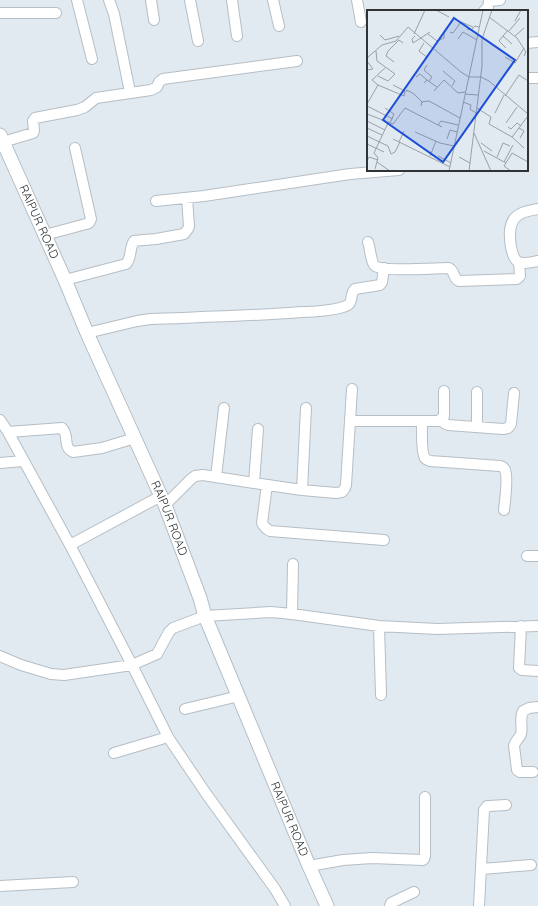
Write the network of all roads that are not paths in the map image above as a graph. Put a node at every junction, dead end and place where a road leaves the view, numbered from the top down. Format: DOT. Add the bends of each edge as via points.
graph roads {
  1 [pos="77,0"];
  2 [pos="109,0"];
  3 [pos="151,0"];
  4 [pos="190,0"];
  5 [pos="232,0"];
  6 [pos="273,0"];
  7 [pos="357,0"];
  8 [pos="489,0"];
  9 [pos="500,0"];
  10 [pos="485,10"];
  11 [pos="0,13"];
  12 [pos="56,13"];
  13 [pos="154,20"];
  14 [pos="361,22"];
  15 [pos="279,26"];
  16 [pos="237,36"];
  17 [pos="198,41"];
  18 [pos="538,42"];
  19 [pos="528,43"];
  20 [pos="92,59"];
  21 [pos="297,61"];
  22 [pos="130,92"];
  23 [pos="2,138"];
  24 [pos="75,148"];
  25 [pos="387,171"];
  26 [pos="187,198"];
  27 [pos="156,201"];
  28 [pos="538,209"];
  29 [pos="45,235"];
  30 [pos="368,242"];
  31 [pos="538,261"];
  32 [pos="519,262"];
  33 [pos="384,268"];
  34 [pos="65,280"];
  35 [pos="87,333"];
  36 [pos="352,389"];
  37 [pos="444,391"];
  38 [pos="478,392"];
  39 [pos="514,393"];
  40 [pos="224,408"];
  41 [pos="306,408"];
  42 [pos="441,419"];
  43 [pos="0,420"];
  44 [pos="350,421"];
  45 [pos="422,421"];
  46 [pos="477,427"];
  47 [pos="258,429"];
  48 [pos="8,432"];
  49 [pos="135,438"];
  50 [pos="23,461"];
  51 [pos="0,463"];
  52 [pos="216,477"];
  53 [pos="254,483"];
  54 [pos="267,485"];
  55 [pos="302,490"];
  56 [pos="163,500"];
  57 [pos="504,510"];
  58 [pos="384,540"];
  59 [pos="70,545"];
  60 [pos="527,556"];
  61 [pos="538,556"];
  62 [pos="293,564"];
  63 [pos="292,614"];
  64 [pos="205,616"];
  65 [pos="379,626"];
  66 [pos="521,626"];
  67 [pos="538,626"];
  68 [pos="0,656"];
  69 [pos="132,665"];
  70 [pos="538,671"];
  71 [pos="381,695"];
  72 [pos="239,696"];
  73 [pos="538,707"];
  74 [pos="185,709"];
  75 [pos="168,737"];
  76 [pos="114,753"];
  77 [pos="533,772"];
  78 [pos="425,798"];
  79 [pos="506,805"];
  80 [pos="531,865"];
  81 [pos="310,866"];
  82 [pos="481,869"];
  83 [pos="73,882"];
  84 [pos="0,886"];
  85 [pos="414,892"];
  86 [pos="285,906"];
  87 [pos="327,906"];
  88 [pos="390,906"];
  89 [pos="479,906"];
  1 -- 20 [label="street"];
  2 -- 22 [label="street"];
  3 -- 13 [label="street"];
  4 -- 17 [label="street"];
  5 -- 16 [label="street"];
  6 -- 15 [label="street"];
  7 -- 14 [label="street"];
  8 -- 9 [label="street"];
  8 -- 10 [label="street"];
  11 -- 12 [label="street"];
  18 -- 19 [label="street"];
  21 -- 22 [label="street" via="163,79 154,89"];
  22 -- 23 [label="street" via="96,98 78,110 35,118 33,133"];
  23 -- 29 [label="main road, RAIPUR ROAD"];
  24 -- 29 [label="street" via="91,219 89,223"];
  25 -- 26 [label="street"];
  26 -- 27 [label="street"];
  26 -- 34 [label="street" via="189,226 184,234 134,241 129,262 126,264"];
  28 -- 32 [label="street" via="519,214 512,221 509,232 511,246 515,260"];
  29 -- 34 [label="main road, RAIPUR ROAD"];
  30 -- 33 [label="street" via="373,263"];
  31 -- 32 [label="street"];
  32 -- 33 [label="street" via="519,278 459,282 449,268"];
  33 -- 35 [label="street" via="380,285 355,289 348,305 324,311 150,319"];
  34 -- 35 [label="main road, RAIPUR ROAD"];
  35 -- 49 [label="main road, RAIPUR ROAD"];
  36 -- 44 [label="street"];
  37 -- 42 [label="street" via="444,416"];
  38 -- 46 [label="street"];
  39 -- 46 [label="street" via="510,427 503,430"];
  40 -- 52 [label="street"];
  41 -- 55 [label="street"];
  42 -- 45 [label="street"];
  42 -- 46 [label="street" via="448,425"];
  43 -- 48 [label="street"];
  44 -- 45 [label="street"];
  44 -- 55 [label="street" via="344,490 339,493"];
  45 -- 57 [label="street" via="422,452 430,461 503,467 506,476"];
  47 -- 53 [label="street"];
  48 -- 49 [label="street" via="62,428 66,434 68,449 73,452 102,448"];
  48 -- 50 [label="street"];
  49 -- 56 [label="main road, RAIPUR ROAD"];
  50 -- 51 [label="street"];
  50 -- 59 [label="street"];
  52 -- 53 [label="street"];
  52 -- 56 [label="street" via="194,476"];
  53 -- 54 [label="street"];
  54 -- 55 [label="street"];
  54 -- 58 [label="street" via="262,523 266,530"];
  56 -- 59 [label="street"];
  56 -- 64 [label="main road, RAIPUR ROAD"];
  59 -- 69 [label="street"];
  60 -- 61 [label="street"];
  62 -- 63 [label="street"];
  63 -- 64 [label="street" via="271,612"];
  63 -- 65 [label="street"];
  64 -- 69 [label="street" via="173,628 157,654"];
  64 -- 72 [label="main road, RAIPUR ROAD"];
  65 -- 66 [label="street" via="437,629"];
  65 -- 71 [label="street"];
  66 -- 67 [label="street"];
  66 -- 70 [label="street" via="519,668"];
  68 -- 69 [label="street" via="56,675"];
  69 -- 75 [label="street"];
  72 -- 74 [label="street"];
  72 -- 81 [label="main road, RAIPUR ROAD"];
  73 -- 77 [label="street" via="523,711 521,734 514,746 517,770"];
  75 -- 76 [label="street"];
  75 -- 86 [label="street" via="275,888"];
  78 -- 81 [label="street" via="423,860 372,858"];
  79 -- 82 [label="street" via="487,806 484,810"];
  80 -- 82 [label="street"];
  81 -- 87 [label="main road, RAIPUR ROAD"];
  82 -- 89 [label="street"];
  83 -- 84 [label="street"];
  85 -- 88 [label="street" via="391,903"];
}
